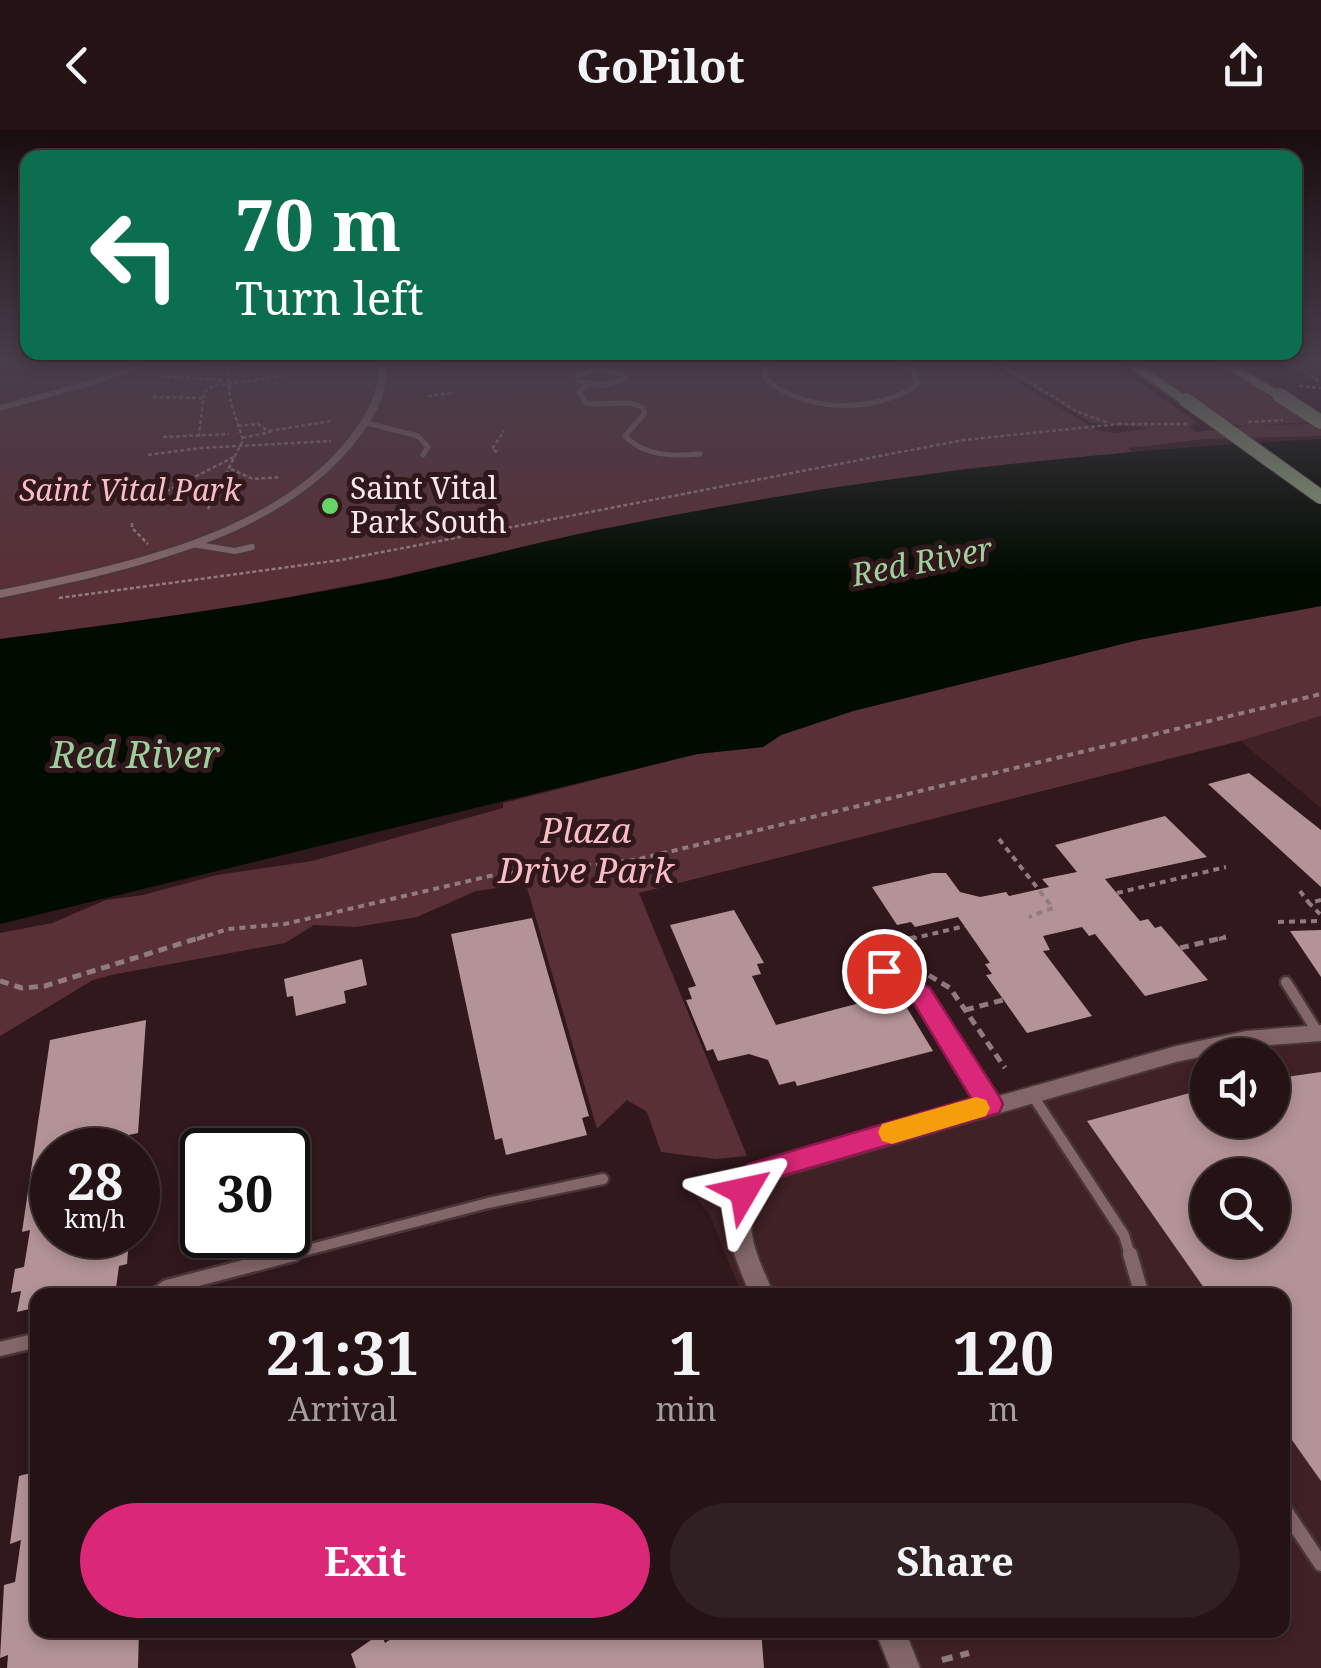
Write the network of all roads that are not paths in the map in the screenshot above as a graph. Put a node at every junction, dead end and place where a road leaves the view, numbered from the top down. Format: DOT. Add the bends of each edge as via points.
graph roads {
  1 [pos="360,433"];
  2 [pos="406,433"];
  3 [pos="626,433"];
  4 [pos="1232,433"];
  5 [pos="700,454"];
  6 [pos="422,456"];
  7 [pos="1321,497"];
  8 [pos="190,544"];
  9 [pos="252,548"];
  10 [pos="0,594"];
  11 [pos="884,971"];
  12 [pos="1286,982"];
  13 [pos="1320,1033"];
  14 [pos="1032,1094"];
  15 [pos="990,1104"];
  16 [pos="602,1179"];
  17 [pos="166,1288"];
  18 [pos="760,1288"];
  19 [pos="1140,1288"];
  20 [pos="30,1342"];
  21 [pos="0,1350"];
  22 [pos="1290,1518"];
  23 [pos="1321,1564"];
  24 [pos="893,1638"];
  25 [pos="904,1668"];
  1 -- 8 [label="street" via="331,467 274,506"];
  2 -- 6 [label="lane" via="428,447"];
  3 -- 5 [label="lane" via="636,448"];
  4 -- 7 [label="main road, bridge"];
  8 -- 9 [label="lane"];
  8 -- 10 [label="street"];
  11 -- 15 [label="lane" via="922,995"];
  12 -- 13 [label="lane"];
  13 -- 14 [label="street" via="1246,1040"];
  14 -- 15 [label="street"];
  14 -- 19 [label="lane" via="1124,1234"];
  15 -- 18 [label="street" via="758,1173 736,1216"];
  16 -- 17 [label="lane"];
  20 -- 21 [label="lane"];
  22 -- 23 [label="lane"];
  24 -- 25 [label="street"];
}
